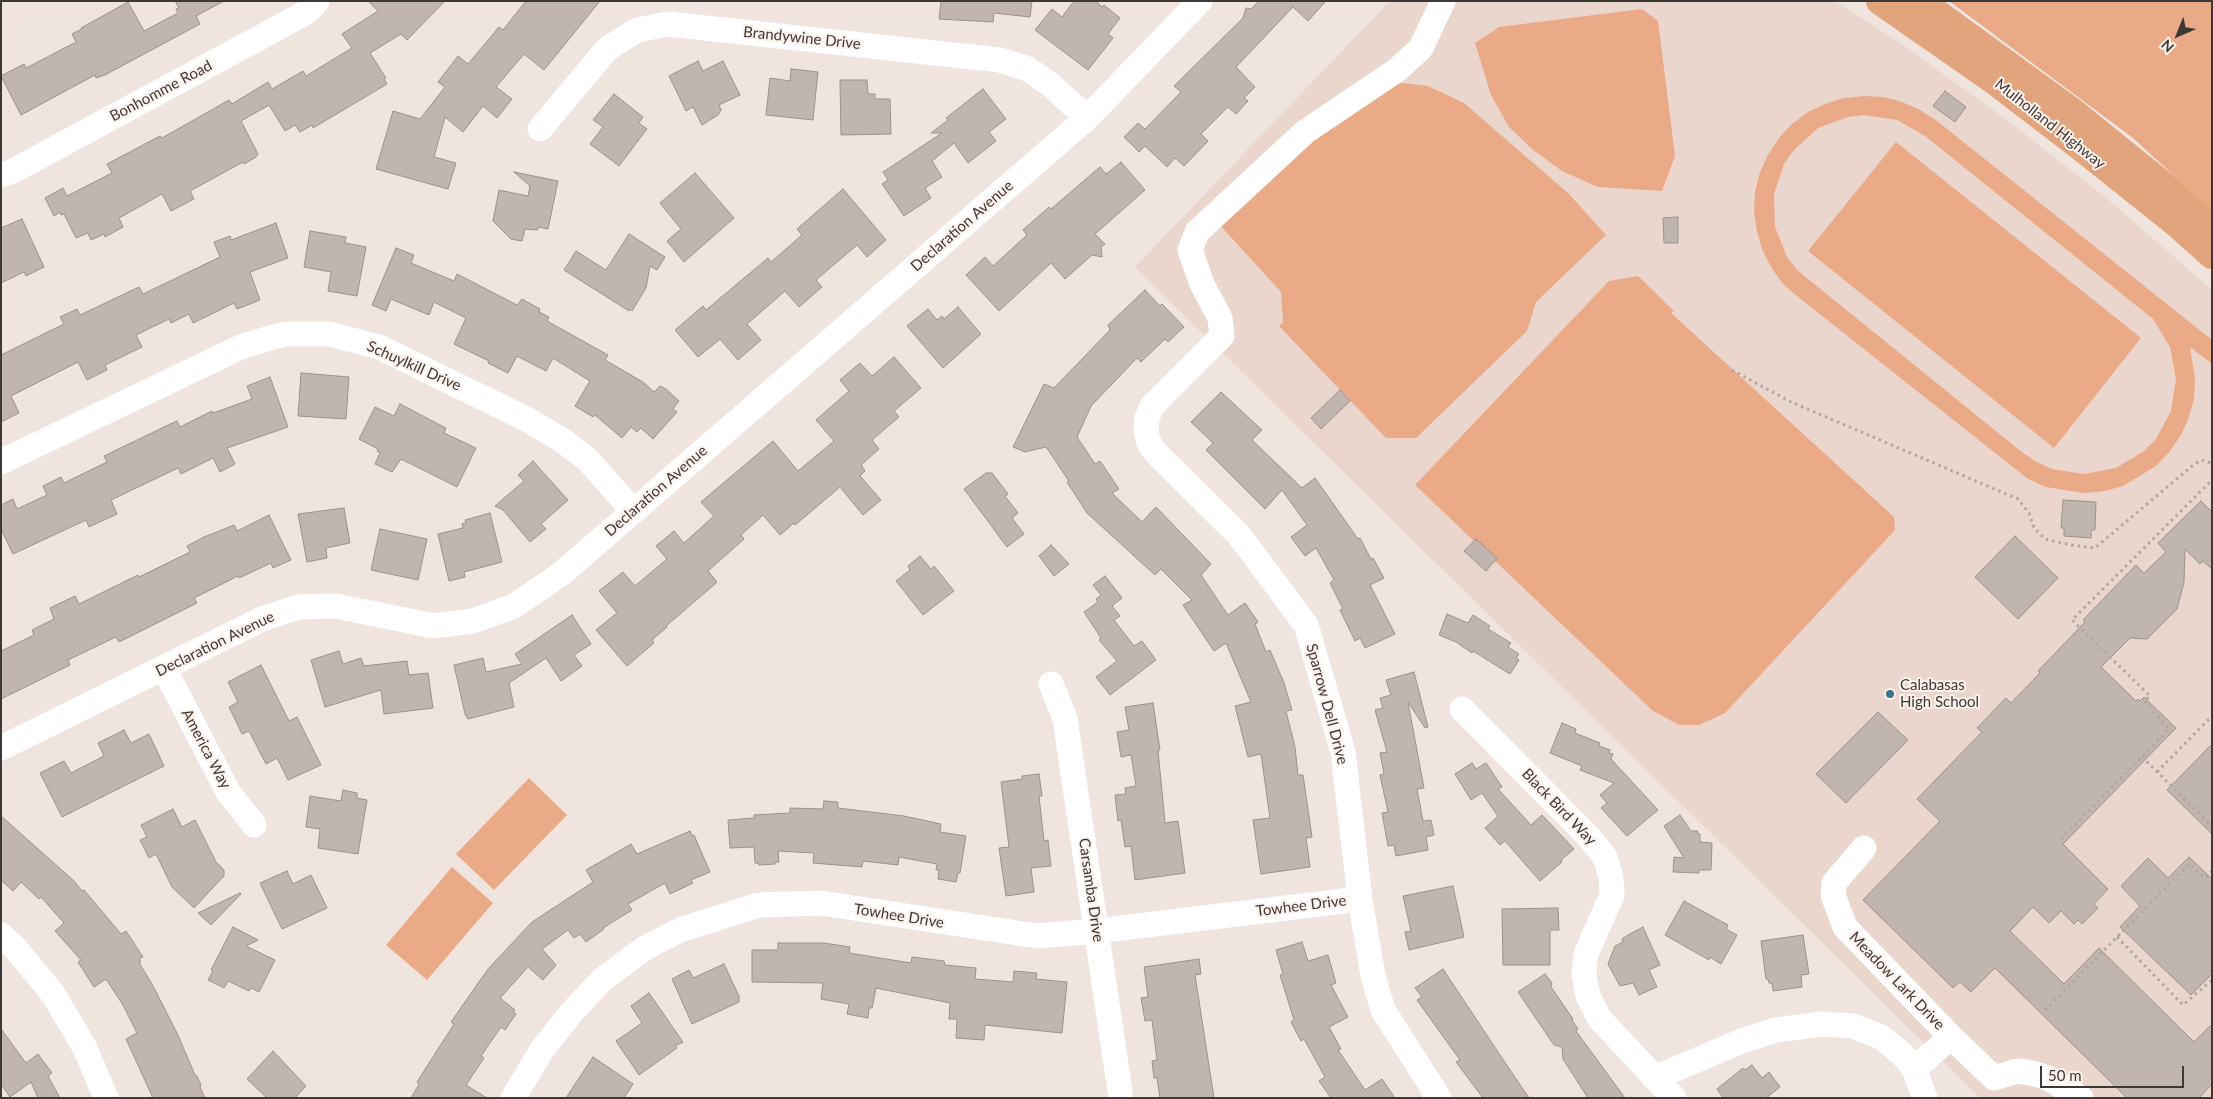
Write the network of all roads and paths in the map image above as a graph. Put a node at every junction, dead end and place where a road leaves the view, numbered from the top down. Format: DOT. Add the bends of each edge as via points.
graph roads {
  1 [pos="317,1"];
  2 [pos="1200,1"];
  3 [pos="1443,1"];
  4 [pos="1904,5"];
  5 [pos="1087,118"];
  6 [pos="540,129"];
  7 [pos="1,175"];
  8 [pos="2212,229"];
  9 [pos="2212,255"];
  10 [pos="1732,370"];
  11 [pos="1,462"];
  12 [pos="2211,463"];
  13 [pos="2212,480"];
  14 [pos="633,511"];
  15 [pos="164,668"];
  16 [pos="1051,684"];
  17 [pos="1462,709"];
  18 [pos="2212,716"];
  19 [pos="1,748"];
  20 [pos="2142,758"];
  21 [pos="2157,772"];
  22 [pos="254,825"];
  23 [pos="2212,826"];
  24 [pos="2061,839"];
  25 [pos="1864,848"];
  26 [pos="2212,871"];
  27 [pos="1360,899"];
  28 [pos="1097,931"];
  29 [pos="1,935"];
  30 [pos="2116,937"];
  31 [pos="2212,980"];
  32 [pos="2045,1010"];
  33 [pos="1951,1037"];
  34 [pos="1914,1069"];
  35 [pos="1654,1078"];
  36 [pos="106,1098"];
  37 [pos="513,1098"];
  38 [pos="1121,1098"];
  39 [pos="1439,1098"];
  40 [pos="1674,1098"];
  41 [pos="1925,1098"];
  42 [pos="2081,1098"];
  1 -- 7 [label="street, Bonhomme Road" via="306,12"];
  2 -- 5 [label="street, Declaration Avenue"];
  3 -- 27 [label="street, Sparrow Dell Drive" via="1421,48 1397,70 1305,132 1197,232 1190,250 1202,284 1220,318 1222,336 1152,406 1147,418 1150,444 1159,456 1239,535 1306,625 1343,752"];
  4 -- 8 [label="main road, Mulholland Highway" via="2070,110"];
  4 -- 9 [label="main road, Mulholland Highway"];
  5 -- 6 [label="street, Brandywine Drive" via="1028,68 1000,60 668,24 637,30 607,49"];
  5 -- 14 [label="street, Declaration Avenue"];
  10 -- 12 [label="path" via="1791,402 2018,499 2044,539 2071,545 2095,548 2192,466 2201,460"];
  11 -- 14 [label="street, Schuylkill Drive" via="243,346 284,334 329,334 379,347 528,420 588,460"];
  13 -- 20 [label="path" via="2072,620 2150,696 2144,701 2170,729"];
  14 -- 15 [label="street, Declaration Avenue" via="561,574 514,606 473,621 434,626 336,606 298,607 262,618"];
  15 -- 19 [label="street, Declaration Avenue"];
  15 -- 22 [label="street, America Way" via="228,792"];
  16 -- 28 [label="street, Carsamba Drive" via="1065,719"];
  17 -- 35 [label="street, Black Bird Way" via="1589,837 1605,858 1612,895 1586,954 1584,975 1588,996 1598,1018"];
  18 -- 21 [label="path"];
  20 -- 21 [label="path"];
  20 -- 24 [label="path"];
  21 -- 23 [label="path"];
  25 -- 33 [label="street, Meadow Lark Drive" via="1834,883 1833,895 1845,927"];
  26 -- 30 [label="path" via="2205,878 2189,864"];
  27 -- 28 [label="street, Towhee Drive"];
  27 -- 39 [label="street, Sparrow Dell Drive" via="1372,976 1383,1010"];
  28 -- 37 [label="street, Towhee Drive" via="1037,936 821,903 759,905 723,915 680,930 644,948 602,980 542,1050"];
  28 -- 38 [label="street, Carsamba Drive"];
  29 -- 36 [label="street" via="53,994 85,1048"];
  30 -- 31 [label="path" via="2183,1005"];
  30 -- 32 [label="path"];
  33 -- 34 [label="street, Meadow Lark Drive"];
  33 -- 42 [label="street, Meadow Lark Drive" via="1994,1078 2017,1072 2032,1073 2048,1078"];
  34 -- 35 [label="street" via="1904,1055 1881,1037 1853,1026 1822,1024 1776,1030"];
  34 -- 41 [label="street"];
  35 -- 40 [label="street, Black Bird Way"];
}
